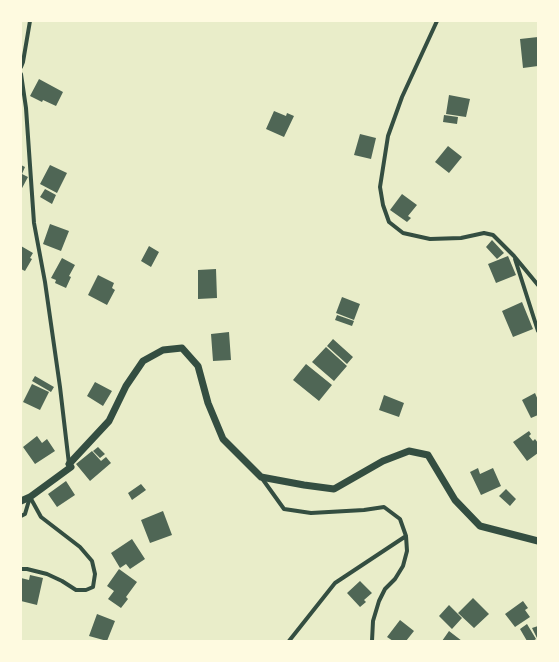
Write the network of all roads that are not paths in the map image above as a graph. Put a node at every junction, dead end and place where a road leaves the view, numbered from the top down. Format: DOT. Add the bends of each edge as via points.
graph roads {
  1 [pos="30,21"];
  2 [pos="437,21"];
  3 [pos="21,67"];
  4 [pos="21,74"];
  5 [pos="514,256"];
  6 [pos="538,285"];
  7 [pos="538,331"];
  8 [pos="69,464"];
  9 [pos="261,477"];
  10 [pos="30,497"];
  11 [pos="21,501"];
  12 [pos="21,516"];
  13 [pos="406,536"];
  14 [pos="538,541"];
  15 [pos="21,570"];
  16 [pos="289,641"];
  17 [pos="372,641"];
  1 -- 3 [label="street"];
  2 -- 5 [label="street" via="402,97 388,136 380,187 383,205 389,222 403,233 430,239 461,238 484,233 492,235"];
  4 -- 8 [label="street" via="26,108 34,223 46,282"];
  5 -- 6 [label="street"];
  5 -- 7 [label="street"];
  8 -- 9 [label="street" via="109,421 126,386 143,361 163,350 182,348 198,366 208,403 222,439"];
  8 -- 10 [label="street" via="71,468"];
  9 -- 13 [label="street" via="284,509 318,513 384,507 400,519"];
  9 -- 14 [label="street" via="334,489 383,461 409,451 428,455 455,500 480,526"];
  10 -- 11 [label="street"];
  10 -- 12 [label="street" via="25,514"];
  10 -- 15 [label="street" via="41,517 80,547 92,561 95,574 93,587 76,590 47,574"];
  13 -- 16 [label="street" via="335,583"];
  13 -- 17 [label="street" via="407,551 403,566 379,601 373,622"];
}
